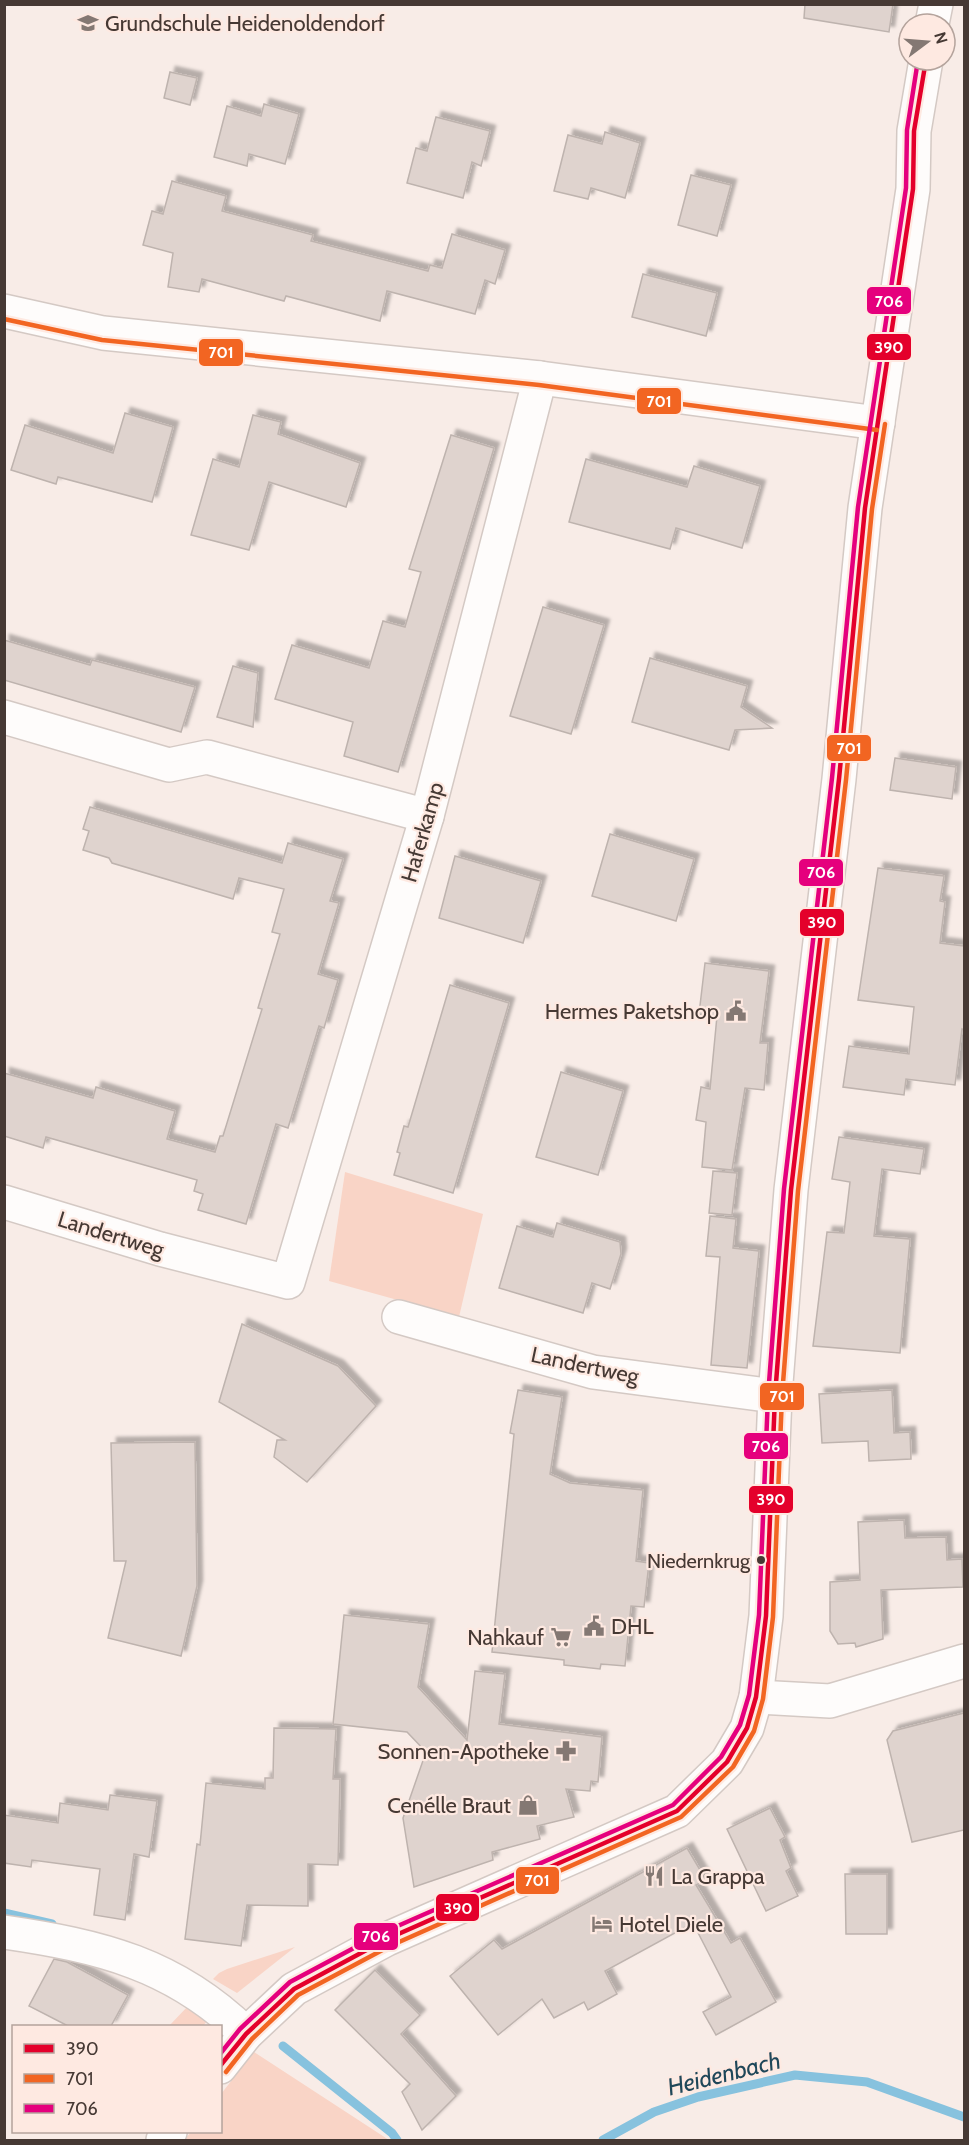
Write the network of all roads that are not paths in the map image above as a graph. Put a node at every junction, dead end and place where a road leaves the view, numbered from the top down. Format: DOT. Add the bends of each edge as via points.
graph roads {
  1 [pos="924,72"];
  2 [pos="4,311"];
  3 [pos="540,378"];
  4 [pos="878,423"];
  5 [pos="4,717"];
  6 [pos="427,816"];
  7 [pos="4,1202"];
  8 [pos="288,1282"];
  9 [pos="399,1317"];
  10 [pos="775,1396"];
  11 [pos="964,1661"];
  12 [pos="756,1697"];
  13 [pos="4,1932"];
  14 [pos="246,2034"];
  15 [pos="222,2064"];
  1 -- 4 [label="street" via="914,131 913,189"];
  2 -- 3 [label="street" via="104,333"];
  3 -- 4 [label="street"];
  3 -- 6 [label="street, Haferkamp"];
  4 -- 10 [label="street" via="790,1190"];
  5 -- 6 [label="street" via="169,765 207,757"];
  6 -- 8 [label="street, Haferkamp"];
  7 -- 8 [label="street, Landertweg"];
  9 -- 10 [label="street, Landertweg" via="593,1372"];
  10 -- 12 [label="street" via="766,1616"];
  11 -- 12 [label="street" via="830,1701"];
  12 -- 14 [label="street" via="747,1728 727,1762 677,1811 387,1939 294,1989"];
  13 -- 14 [label="street" via="71,1942 163,1972 196,1992"];
  14 -- 15 [label="street"];
}
